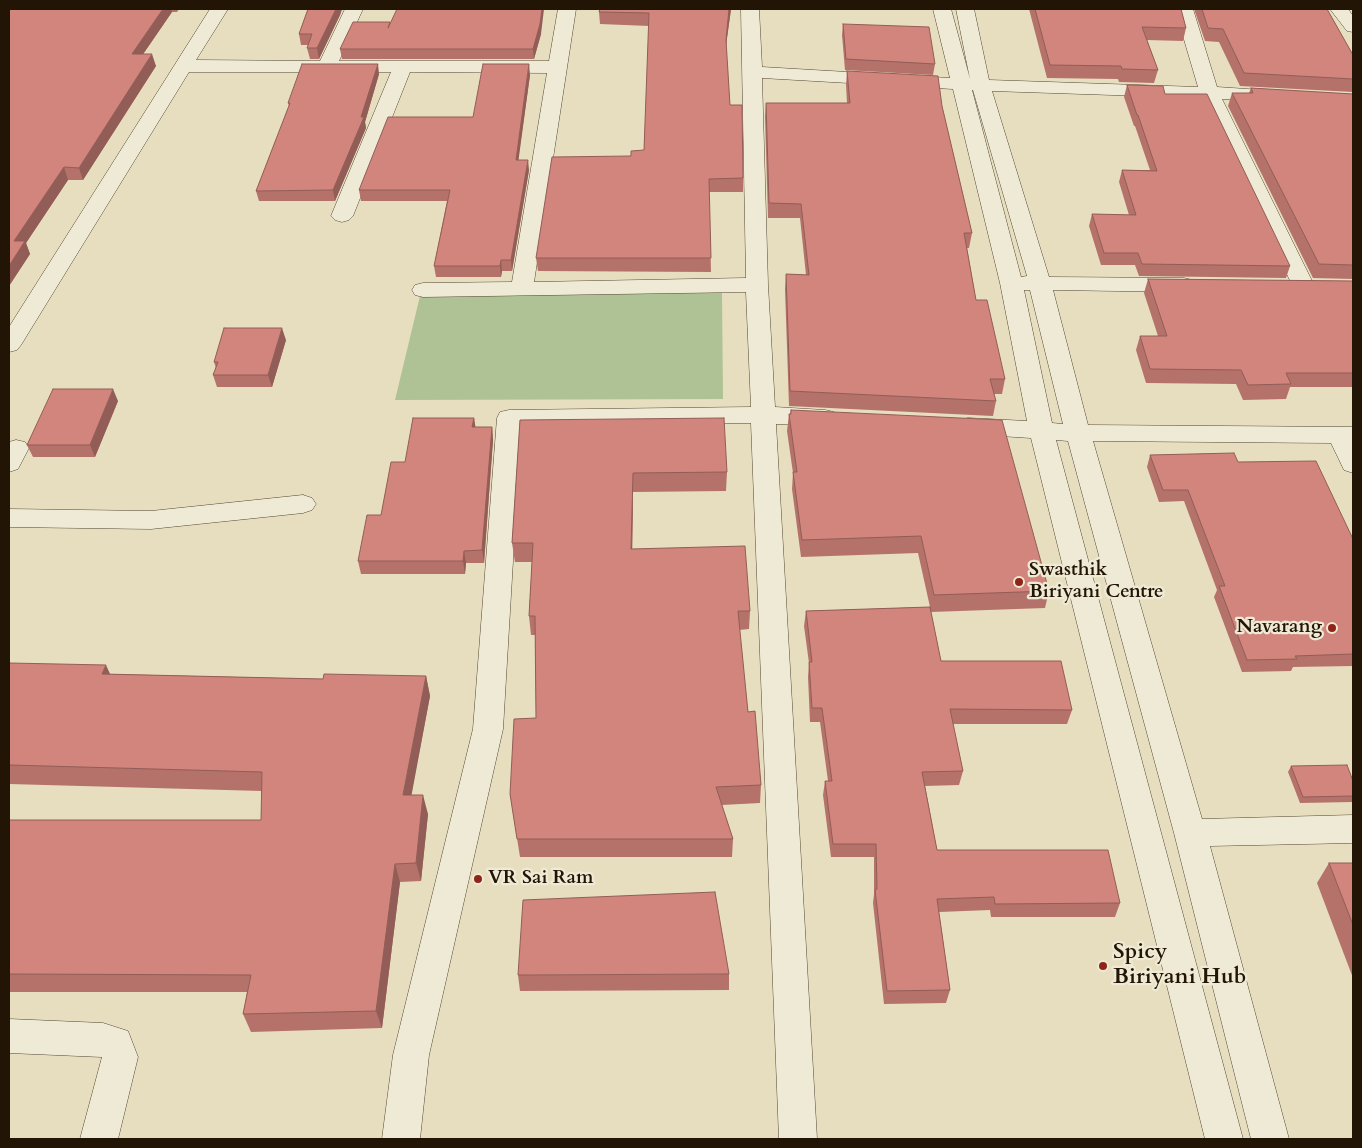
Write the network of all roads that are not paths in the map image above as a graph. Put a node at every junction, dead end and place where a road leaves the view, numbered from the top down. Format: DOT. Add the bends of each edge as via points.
graph roads {
  1 [pos="219,9"];
  2 [pos="354,9"];
  3 [pos="567,9"];
  4 [pos="750,9"];
  5 [pos="942,9"];
  6 [pos="965,9"];
  7 [pos="1184,9"];
  8 [pos="1339,9"];
  9 [pos="1353,27"];
  10 [pos="184,66"];
  11 [pos="327,66"];
  12 [pos="403,66"];
  13 [pos="558,67"];
  14 [pos="753,72"];
  15 [pos="971,84"];
  16 [pos="1209,92"];
  17 [pos="1286,96"];
  18 [pos="342,216"];
  19 [pos="1011,283"];
  20 [pos="1040,284"];
  21 [pos="757,285"];
  22 [pos="1207,286"];
  23 [pos="1304,287"];
  24 [pos="522,288"];
  25 [pos="423,290"];
  26 [pos="9,345"];
  27 [pos="764,415"];
  28 [pos="853,420"];
  29 [pos="942,424"];
  30 [pos="1041,429"];
  31 [pos="1078,433"];
  32 [pos="1347,435"];
  33 [pos="1353,464"];
  34 [pos="303,504"];
  35 [pos="9,518"];
  36 [pos="1353,828"];
  37 [pos="1190,833"];
  38 [pos="9,1036"];
  39 [pos="99,1139"];
  40 [pos="400,1139"];
  41 [pos="798,1139"];
  42 [pos="1224,1139"];
  43 [pos="1270,1139"];
  1 -- 10 [label="street"];
  2 -- 11 [label="street"];
  3 -- 13 [label="street"];
  4 -- 14 [label="street"];
  5 -- 15 [label="street"];
  6 -- 15 [label="street"];
  7 -- 16 [label="street"];
  8 -- 9 [label="street"];
  10 -- 11 [label="street"];
  10 -- 26 [label="street"];
  11 -- 12 [label="street"];
  12 -- 13 [label="street"];
  12 -- 18 [label="street"];
  13 -- 24 [label="street"];
  14 -- 15 [label="street"];
  14 -- 21 [label="street"];
  15 -- 16 [label="street"];
  15 -- 19 [label="street"];
  15 -- 20 [label="street"];
  16 -- 17 [label="street"];
  16 -- 23 [label="street"];
  19 -- 20 [label="street"];
  19 -- 30 [label="street"];
  20 -- 22 [label="street"];
  20 -- 31 [label="street"];
  21 -- 24 [label="street"];
  21 -- 27 [label="street"];
  24 -- 25 [label="street"];
  27 -- 28 [label="street"];
  27 -- 40 [label="street" via="509,418 488,729 411,1054"];
  27 -- 41 [label="street"];
  29 -- 30 [label="street"];
  30 -- 31 [label="street"];
  30 -- 42 [label="street"];
  31 -- 32 [label="street"];
  31 -- 37 [label="street"];
  32 -- 33 [label="street"];
  34 -- 35 [label="street" via="151,520"];
  36 -- 37 [label="street"];
  37 -- 43 [label="street"];
  38 -- 39 [label="street" via="115,1043 120,1057"];
}
